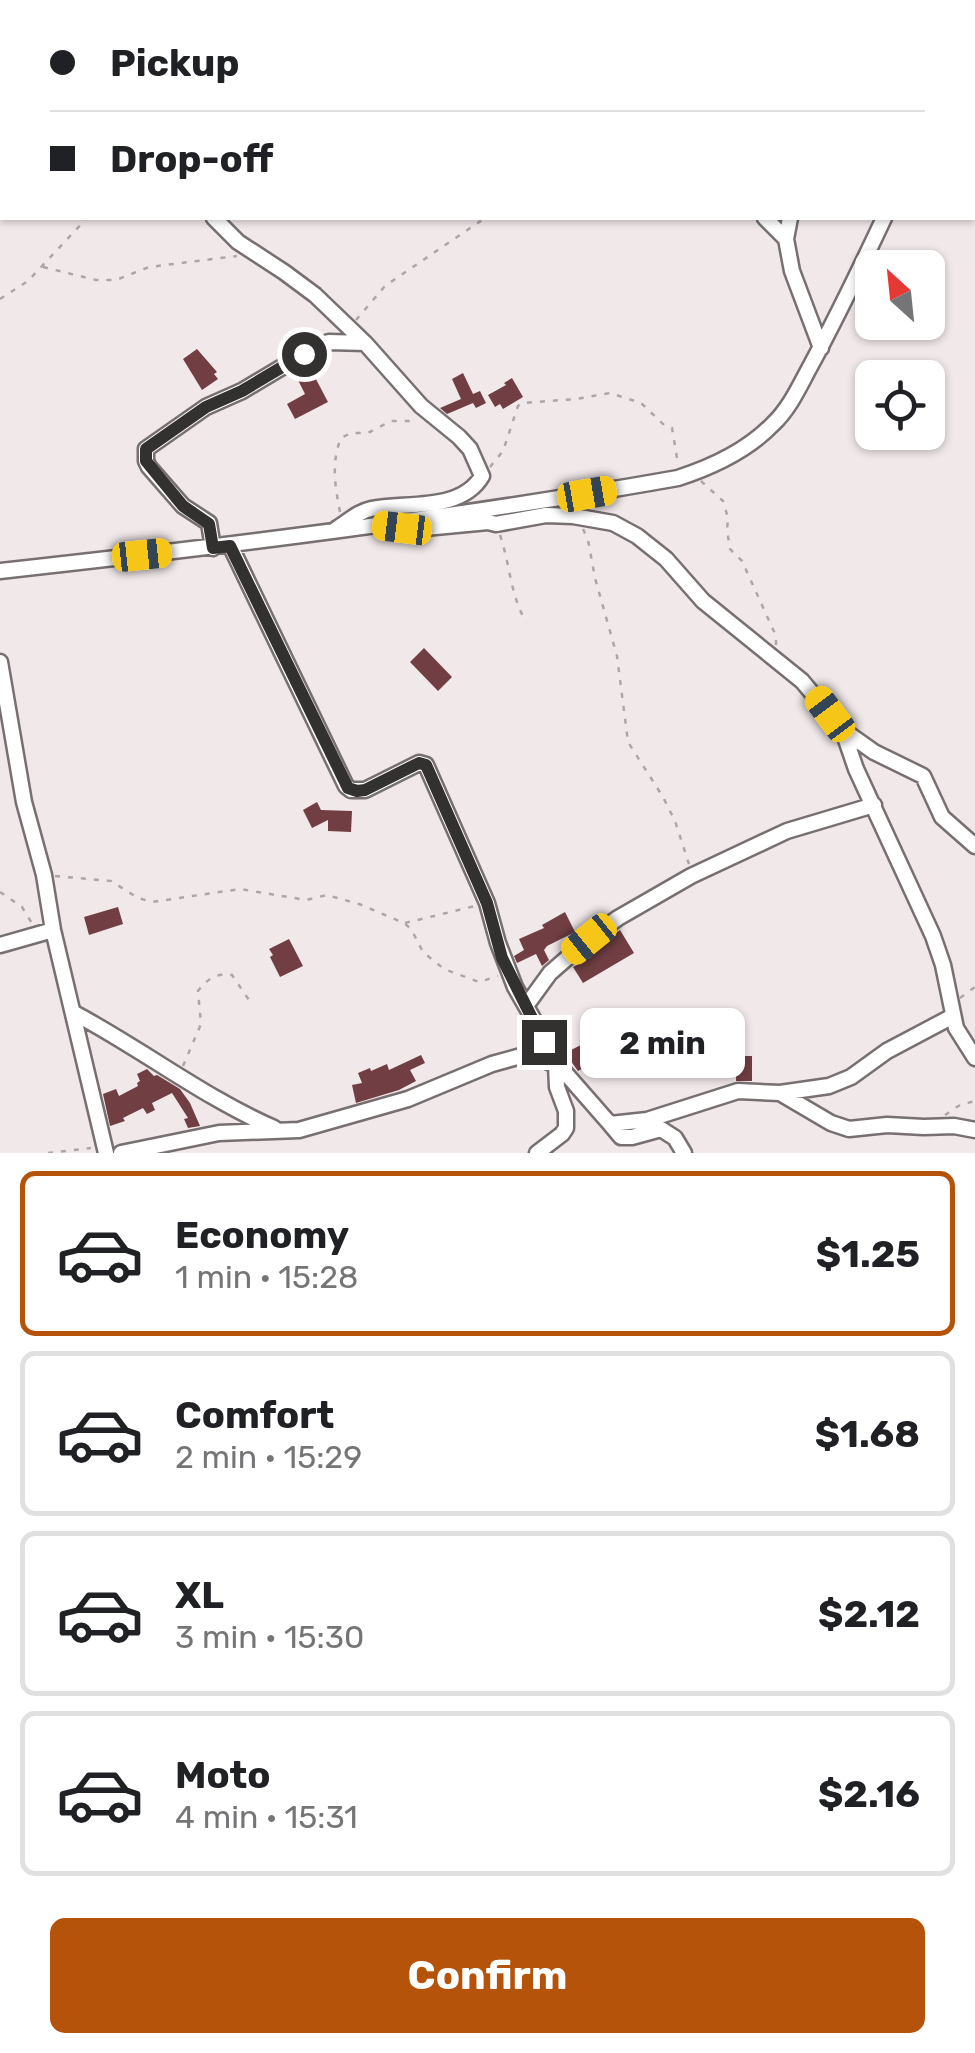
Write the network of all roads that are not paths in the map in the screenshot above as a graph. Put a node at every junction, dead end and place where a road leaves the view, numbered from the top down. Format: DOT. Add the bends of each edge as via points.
graph roads {
  1 [pos="216,220"];
  2 [pos="767,220"];
  3 [pos="790,220"];
  4 [pos="883,220"];
  5 [pos="786,240"];
  6 [pos="364,343"];
  7 [pos="821,348"];
  8 [pos="378,526"];
  9 [pos="337,528"];
  10 [pos="230,546"];
  11 [pos="213,548"];
  12 [pos="0,571"];
  13 [pos="0,662"];
  14 [pos="842,730"];
  15 [pos="874,805"];
  16 [pos="975,846"];
  17 [pos="47,931"];
  18 [pos="0,945"];
  19 [pos="526,1006"];
  20 [pos="74,1013"];
  21 [pos="953,1016"];
  22 [pos="975,1058"];
  23 [pos="559,1066"];
  24 [pos="780,1093"];
  25 [pos="610,1124"];
  26 [pos="975,1130"];
  27 [pos="279,1131"];
  28 [pos="106,1150"];
  29 [pos="121,1153"];
  30 [pos="538,1153"];
  31 [pos="684,1153"];
  1 -- 6 [label="street" via="315,295"];
  2 -- 5 [label="street"];
  3 -- 5 [label="street"];
  4 -- 7 [label="street"];
  5 -- 7 [label="street"];
  6 -- 9 [label="street" via="470,449 482,476 463,496 373,508"];
  6 -- 11 [label="street" via="319,345 206,407 146,449 148,467 209,524"];
  7 -- 8 [label="street" via="776,422 735,453 686,475"];
  8 -- 9 [label="street"];
  8 -- 14 [label="street" via="496,524 546,516 614,523 666,559 703,601 812,690"];
  9 -- 10 [label="street"];
  10 -- 11 [label="street"];
  10 -- 19 [label="street" via="346,786 365,790 424,763"];
  11 -- 12 [label="street"];
  13 -- 17 [label="street" via="44,875"];
  14 -- 15 [label="street"];
  14 -- 16 [label="street" via="923,776 942,817"];
  15 -- 19 [label="street" via="787,831 690,876 589,939 550,973"];
  15 -- 21 [label="street" via="933,936"];
  17 -- 18 [label="street"];
  17 -- 20 [label="street"];
  19 -- 23 [label="street"];
  20 -- 27 [label="street"];
  20 -- 28 [label="street"];
  21 -- 22 [label="street"];
  21 -- 24 [label="street" via="841,1081"];
  23 -- 25 [label="street"];
  23 -- 27 [label="street" via="536,1056 506,1059 393,1104"];
  23 -- 30 [label="street" via="566,1128"];
  24 -- 25 [label="street" via="738,1090 647,1120"];
  24 -- 26 [label="street" via="849,1129"];
  25 -- 31 [label="street" via="621,1136 661,1129"];
  27 -- 29 [label="street" via="219,1133"];
}
